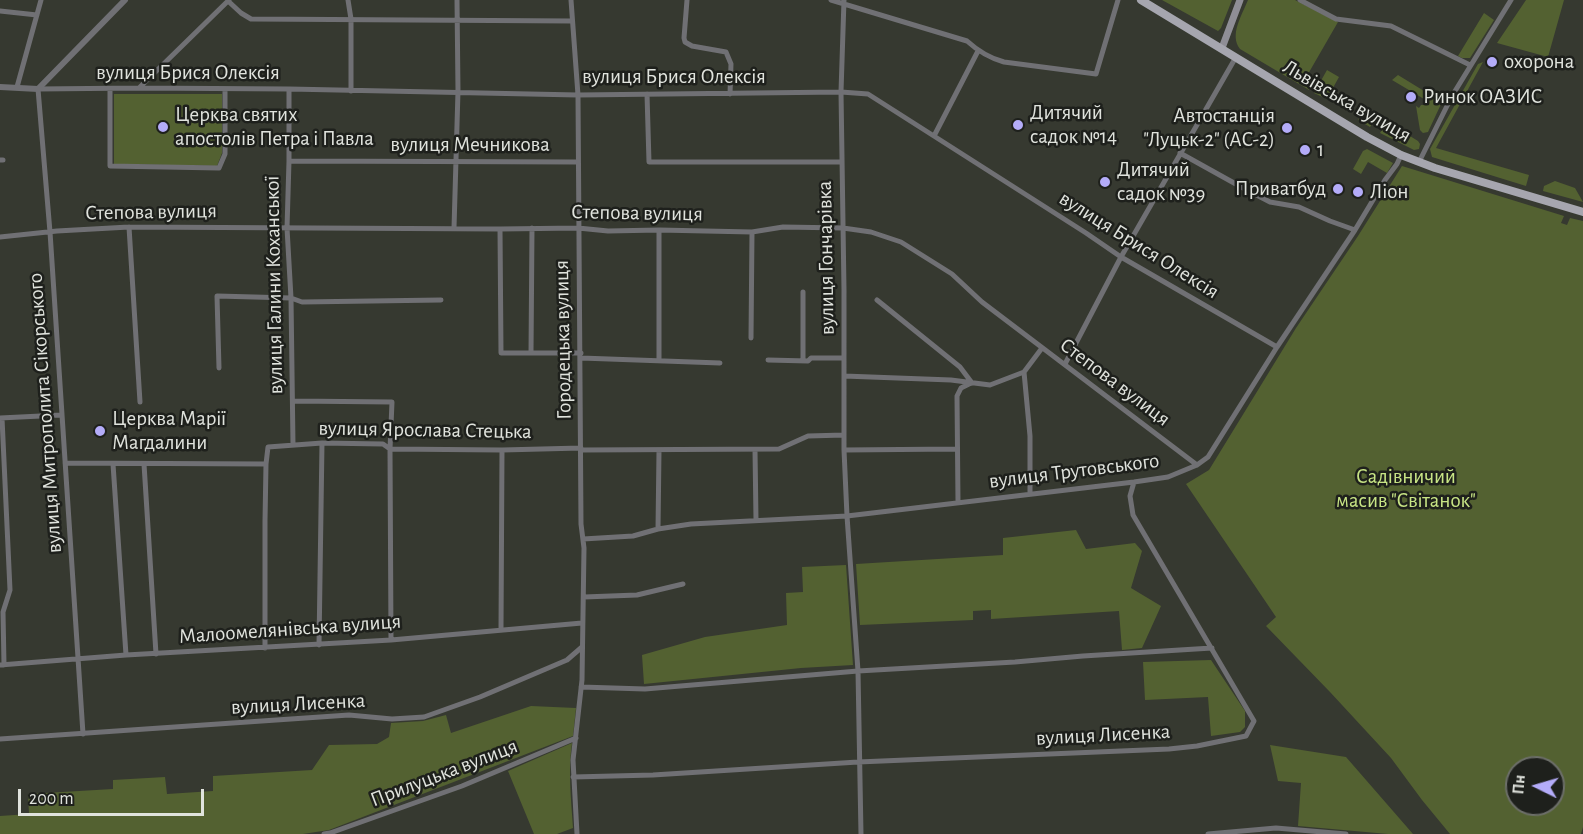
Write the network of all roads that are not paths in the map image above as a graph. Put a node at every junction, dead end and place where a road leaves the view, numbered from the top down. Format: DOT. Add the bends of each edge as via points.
graph roads {
  1 [pos="40,0"];
  2 [pos="125,0"];
  3 [pos="348,0"];
  4 [pos="458,0"];
  5 [pos="571,0"];
  6 [pos="687,0"];
  7 [pos="831,0"];
  8 [pos="1118,0"];
  9 [pos="1141,0"];
  10 [pos="1240,0"];
  11 [pos="1300,0"];
  12 [pos="1511,0"];
  13 [pos="229,1"];
  14 [pos="844,1"];
  15 [pos="0,11"];
  16 [pos="37,15"];
  17 [pos="351,19"];
  18 [pos="458,20"];
  19 [pos="572,21"];
  20 [pos="1222,48"];
  21 [pos="978,51"];
  22 [pos="1236,57"];
  23 [pos="1470,65"];
  24 [pos="0,87"];
  25 [pos="17,87"];
  26 [pos="139,88"];
  27 [pos="38,89"];
  28 [pos="110,89"];
  29 [pos="225,89"];
  30 [pos="289,89"];
  31 [pos="351,91"];
  32 [pos="458,91"];
  33 [pos="841,92"];
  34 [pos="730,93"];
  35 [pos="647,94"];
  36 [pos="578,95"];
  37 [pos="934,136"];
  38 [pos="1180,153"];
  39 [pos="1401,155"];
  40 [pos="289,161"];
  41 [pos="455,161"];
  42 [pos="578,162"];
  43 [pos="842,162"];
  44 [pos="1419,162"];
  45 [pos="1583,212"];
  46 [pos="129,227"];
  47 [pos="287,228"];
  48 [pos="454,228"];
  49 [pos="532,228"];
  50 [pos="578,228"];
  51 [pos="843,228"];
  52 [pos="500,229"];
  53 [pos="659,230"];
  54 [pos="1355,231"];
  55 [pos="50,232"];
  56 [pos="752,232"];
  57 [pos="0,237"];
  58 [pos="1121,257"];
  59 [pos="803,292"];
  60 [pos="291,298"];
  61 [pos="441,300"];
  62 [pos="877,300"];
  63 [pos="751,338"];
  64 [pos="1277,347"];
  65 [pos="1042,348"];
  66 [pos="531,352"];
  67 [pos="581,356"];
  68 [pos="844,358"];
  69 [pos="768,360"];
  70 [pos="659,361"];
  71 [pos="803,361"];
  72 [pos="720,363"];
  73 [pos="1065,364"];
  74 [pos="219,368"];
  75 [pos="1024,372"];
  76 [pos="844,376"];
  77 [pos="972,382"];
  78 [pos="293,401"];
  79 [pos="140,402"];
  80 [pos="62,415"];
  81 [pos="1,418"];
  82 [pos="844,435"];
  83 [pos="322,443"];
  84 [pos="293,445"];
  85 [pos="390,449"];
  86 [pos="581,449"];
  87 [pos="957,449"];
  88 [pos="502,450"];
  89 [pos="755,450"];
  90 [pos="844,450"];
  91 [pos="660,451"];
  92 [pos="65,463"];
  93 [pos="113,464"];
  94 [pos="144,464"];
  95 [pos="266,464"];
  96 [pos="1197,465"];
  97 [pos="1134,482"];
  98 [pos="1030,494"];
  99 [pos="957,502"];
  100 [pos="847,516"];
  101 [pos="756,520"];
  102 [pos="658,529"];
  103 [pos="583,538"];
  104 [pos="682,584"];
  105 [pos="584,597"];
  106 [pos="582,623"];
  107 [pos="501,629"];
  108 [pos="390,640"];
  109 [pos="319,645"];
  110 [pos="582,647"];
  111 [pos="266,648"];
  112 [pos="1212,648"];
  113 [pos="156,654"];
  114 [pos="126,656"];
  115 [pos="78,660"];
  116 [pos="2,665"];
  117 [pos="858,671"];
  118 [pos="582,683"];
  119 [pos="83,734"];
  120 [pos="576,738"];
  121 [pos="0,739"];
  122 [pos="858,762"];
  123 [pos="573,777"];
  124 [pos="577,833"];
  125 [pos="324,834"];
  126 [pos="570,834"];
  127 [pos="861,834"];
  128 [pos="1208,834"];
  129 [pos="1346,834"];
  1 -- 16 [label="street"];
  2 -- 27 [label="street"];
  3 -- 17 [label="street"];
  4 -- 18 [label="street"];
  5 -- 19 [label="street, Городецька вулиця"];
  6 -- 34 [label="street" via="685,42 726,52 731,64"];
  7 -- 14 [label="street"];
  8 -- 21 [label="street" via="1096,74 1004,62"];
  9 -- 20 [label="main road, Львівська вулиця"];
  10 -- 20 [label="main road"];
  11 -- 23 [label="street" via="1336,19 1391,26"];
  12 -- 23 [label="street"];
  13 -- 17 [label="street" via="251,19"];
  13 -- 26 [label="street"];
  14 -- 21 [label="street" via="968,41"];
  14 -- 33 [label="street, вулиця Гончарівка"];
  15 -- 16 [label="street"];
  16 -- 25 [label="street"];
  17 -- 18 [label="street"];
  17 -- 31 [label="street"];
  18 -- 19 [label="street"];
  18 -- 32 [label="street"];
  19 -- 36 [label="street, Городецька вулиця"];
  20 -- 22 [label="main road, Львівська вулиця"];
  21 -- 37 [label="street"];
  22 -- 38 [label="street"];
  22 -- 39 [label="main road, Львівська вулиця"];
  23 -- 44 [label="street"];
  24 -- 25 [label="street, вулиця Брися Олексія"];
  25 -- 27 [label="street, вулиця Брися Олексія"];
  26 -- 28 [label="street, вулиця Брися Олексія"];
  26 -- 29 [label="street, вулиця Брися Олексія"];
  27 -- 28 [label="street, вулиця Брися Олексія"];
  27 -- 55 [label="street, вулиця Митрополита Сікорського"];
  28 -- 29 [label="street" via="110,166 219,168 225,154"];
  29 -- 30 [label="street, вулиця Брися Олексія"];
  30 -- 31 [label="street, вулиця Брися Олексія"];
  30 -- 40 [label="street, вулиця Галини Коханської"];
  31 -- 32 [label="street, вулиця Брися Олексія"];
  32 -- 36 [label="street, вулиця Брися Олексія"];
  32 -- 41 [label="street"];
  33 -- 34 [label="street, вулиця Брися Олексія"];
  33 -- 37 [label="street, вулиця Брися Олексія" via="868,94"];
  33 -- 43 [label="street, вулиця Гончарівка"];
  34 -- 35 [label="street, вулиця Брися Олексія"];
  35 -- 36 [label="street, вулиця Брися Олексія"];
  35 -- 43 [label="street" via="649,162"];
  36 -- 42 [label="street, Городецька вулиця"];
  37 -- 58 [label="street, вулиця Брися Олексія"];
  38 -- 54 [label="street" via="1270,202 1299,207"];
  38 -- 58 [label="street"];
  39 -- 44 [label="main road, Львівська вулиця"];
  39 -- 54 [label="street, вулиця Трутовського"];
  40 -- 41 [label="street, вулиця Мечникова"];
  40 -- 47 [label="street, вулиця Галини Коханської"];
  41 -- 42 [label="street, вулиця Мечникова"];
  41 -- 48 [label="street"];
  42 -- 50 [label="street, Городецька вулиця"];
  43 -- 51 [label="street, вулиця Гончарівка"];
  44 -- 45 [label="main road, Львівська вулиця"];
  46 -- 47 [label="street, Степова вулиця"];
  46 -- 55 [label="street, Степова вулиця"];
  46 -- 79 [label="street"];
  47 -- 48 [label="street, Степова вулиця"];
  47 -- 60 [label="street, вулиця Галини Коханської"];
  48 -- 52 [label="street, Степова вулиця"];
  49 -- 50 [label="street, Степова вулиця"];
  49 -- 52 [label="street, Степова вулиця"];
  49 -- 66 [label="street"];
  50 -- 53 [label="street, Степова вулиця"];
  50 -- 67 [label="street, Городецька вулиця"];
  51 -- 56 [label="street, Степова вулиця"];
  51 -- 65 [label="street, Степова вулиця" via="871,232 918,252 952,274 982,303"];
  51 -- 68 [label="street, вулиця Гончарівка"];
  52 -- 66 [label="street" via="501,352"];
  53 -- 56 [label="street, Степова вулиця"];
  53 -- 70 [label="street"];
  54 -- 64 [label="street, вулиця Трутовського"];
  55 -- 57 [label="street, Степова вулиця"];
  55 -- 80 [label="street, вулиця Митрополита Сікорського"];
  56 -- 63 [label="street"];
  58 -- 64 [label="street, вулиця Брися Олексія"];
  58 -- 73 [label="street"];
  59 -- 71 [label="street"];
  60 -- 61 [label="street" via="302,302"];
  60 -- 74 [label="street" via="217,296"];
  60 -- 78 [label="street, вулиця Галини Коханської"];
  62 -- 77 [label="street" via="960,367"];
  64 -- 96 [label="street, вулиця Трутовського" via="1208,457"];
  65 -- 73 [label="street, Степова вулиця"];
  65 -- 75 [label="street"];
  66 -- 67 [label="street"];
  67 -- 70 [label="street"];
  67 -- 86 [label="street, Городецька вулиця"];
  68 -- 71 [label="street"];
  68 -- 76 [label="street, вулиця Гончарівка"];
  69 -- 71 [label="street"];
  70 -- 72 [label="street"];
  73 -- 96 [label="street, Степова вулиця"];
  75 -- 77 [label="street" via="990,385"];
  75 -- 98 [label="street"];
  76 -- 77 [label="street"];
  76 -- 82 [label="street, вулиця Гончарівка"];
  77 -- 87 [label="street" via="961,388 957,396"];
  78 -- 84 [label="street, вулиця Галини Коханської"];
  78 -- 85 [label="street" via="392,402"];
  80 -- 81 [label="street"];
  80 -- 92 [label="street, вулиця Митрополита Сікорського"];
  81 -- 116 [label="street" via="10,590 3,612"];
  82 -- 89 [label="street, вулиця Ярослава Стецька" via="808,436 779,449"];
  82 -- 90 [label="street, вулиця Гончарівка"];
  83 -- 84 [label="street, вулиця Ярослава Стецька"];
  83 -- 85 [label="street, вулиця Ярослава Стецька" via="383,444"];
  83 -- 109 [label="street"];
  84 -- 95 [label="street, вулиця Ярослава Стецька" via="268,447"];
  85 -- 88 [label="street, вулиця Ярослава Стецька"];
  85 -- 108 [label="street"];
  86 -- 88 [label="street, вулиця Ярослава Стецька"];
  86 -- 91 [label="street, вулиця Ярослава Стецька"];
  86 -- 103 [label="street, Городецька вулиця"];
  87 -- 90 [label="street"];
  87 -- 99 [label="street"];
  88 -- 107 [label="street"];
  89 -- 91 [label="street, вулиця Ярослава Стецька"];
  89 -- 101 [label="street"];
  90 -- 100 [label="street, вулиця Гончарівка"];
  91 -- 102 [label="street"];
  92 -- 93 [label="street"];
  92 -- 115 [label="street, вулиця Митрополита Сікорського"];
  93 -- 94 [label="street"];
  93 -- 114 [label="street"];
  94 -- 95 [label="street"];
  94 -- 113 [label="street"];
  95 -- 111 [label="street"];
  96 -- 97 [label="street, вулиця Трутовського" via="1168,477"];
  97 -- 98 [label="street, вулиця Трутовського"];
  97 -- 112 [label="street, вулиця Лисенка" via="1130,496 1133,515"];
  98 -- 99 [label="street, вулиця Трутовського"];
  99 -- 100 [label="street, вулиця Трутовського"];
  100 -- 101 [label="street, вулиця Трутовського"];
  100 -- 117 [label="street"];
  101 -- 102 [label="street, вулиця Трутовського"];
  102 -- 103 [label="street, вулиця Трутовського" via="633,536"];
  103 -- 105 [label="street, Городецька вулиця"];
  104 -- 105 [label="street" via="637,595"];
  105 -- 106 [label="street, Городецька вулиця"];
  106 -- 107 [label="street, Малоомелянівська вулиця"];
  106 -- 110 [label="street, Городецька вулиця"];
  107 -- 108 [label="street, Малоомелянівська вулиця"];
  108 -- 109 [label="street, Малоомелянівська вулиця"];
  109 -- 111 [label="street, Малоомелянівська вулиця"];
  110 -- 118 [label="street, Городецька вулиця"];
  110 -- 119 [label="street, вулиця Лисенка" via="567,660 424,717 349,715"];
  111 -- 113 [label="street, Малоомелянівська вулиця"];
  112 -- 117 [label="street"];
  112 -- 122 [label="street, вулиця Лисенка" via="1254,721 1246,736 1169,749"];
  113 -- 114 [label="street, Малоомелянівська вулиця"];
  114 -- 115 [label="street, Малоомелянівська вулиця"];
  115 -- 116 [label="street, Малоомелянівська вулиця"];
  115 -- 119 [label="street, вулиця Митрополита Сікорського"];
  117 -- 118 [label="street" via="645,689"];
  117 -- 122 [label="street"];
  118 -- 120 [label="street, Городецька вулиця"];
  119 -- 121 [label="street, вулиця Лисенка"];
  120 -- 123 [label="street, Городецька вулиця"];
  120 -- 125 [label="street, Прилуцька вулиця" via="462,786"];
  122 -- 123 [label="street, вулиця Лисенка"];
  122 -- 127 [label="street"];
  123 -- 124 [label="street, Городецька вулиця"];
  124 -- 126 [label="street"];
  128 -- 129 [label="street" via="1276,828"];
}
